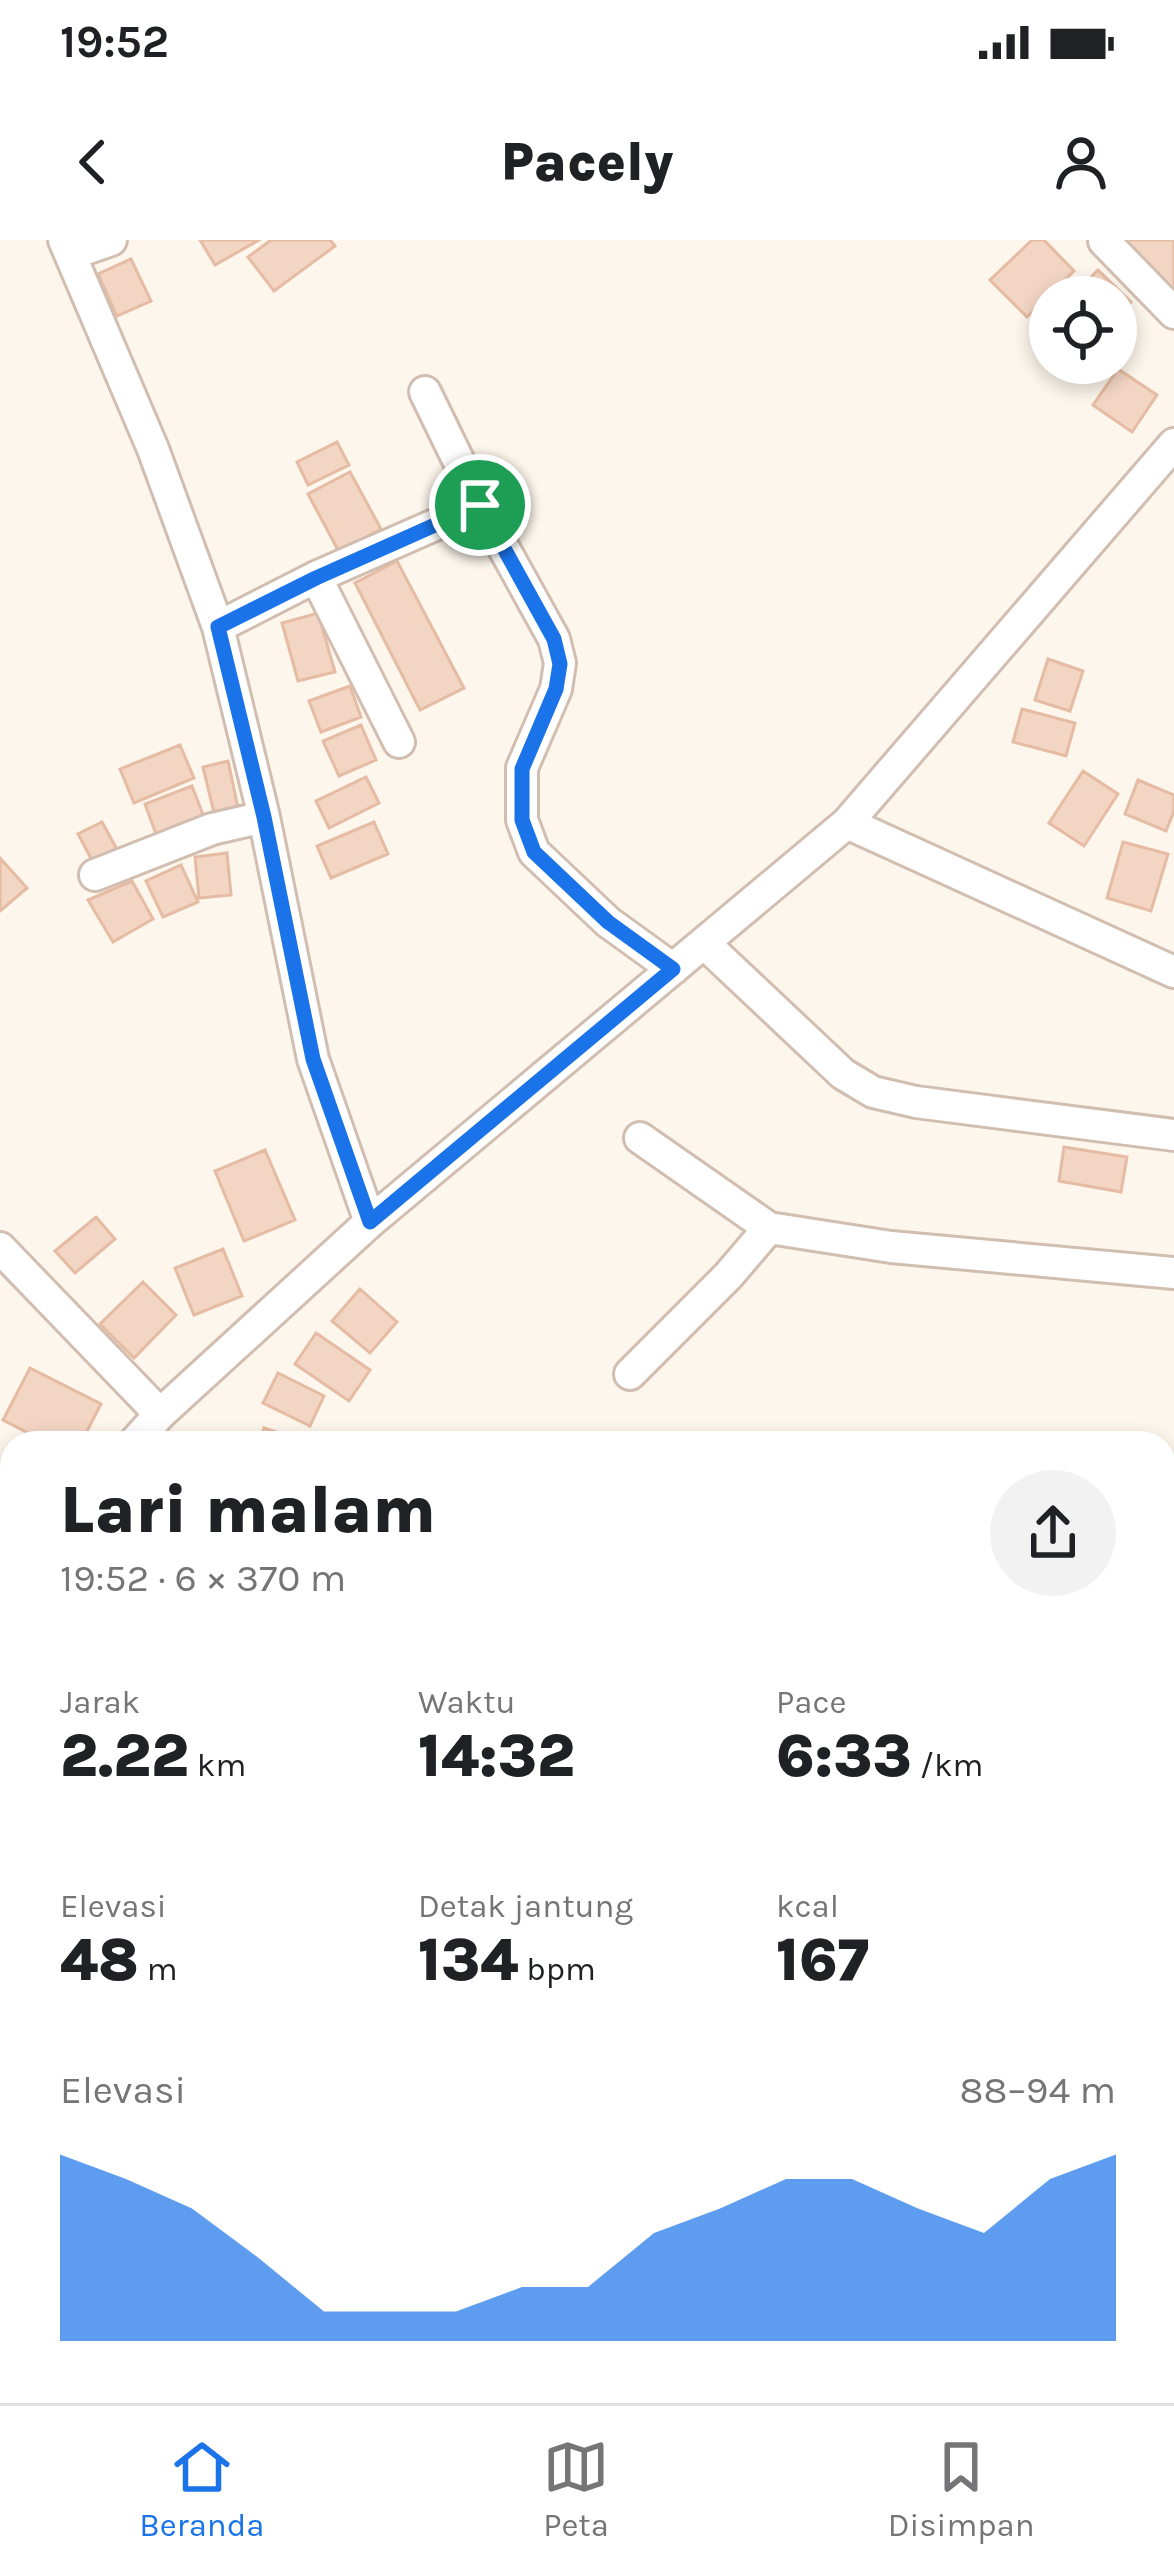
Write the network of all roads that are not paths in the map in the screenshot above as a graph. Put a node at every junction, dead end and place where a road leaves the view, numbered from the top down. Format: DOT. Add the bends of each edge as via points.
graph roads {
  1 [pos="111,240"];
  2 [pos="1104,242"];
  3 [pos="68,247"];
  4 [pos="1174,313"];
  5 [pos="425,392"];
  6 [pos="1174,443"];
  7 [pos="480,505"];
  8 [pos="316,578"];
  9 [pos="218,627"];
  10 [pos="399,742"];
  11 [pos="264,817"];
  12 [pos="847,823"];
  13 [pos="95,874"];
  14 [pos="704,944"];
  15 [pos="673,969"];
  16 [pos="1174,972"];
  17 [pos="1174,1135"];
  18 [pos="640,1138"];
  19 [pos="370,1222"];
  20 [pos="770,1228"];
  21 [pos="0,1248"];
  22 [pos="1174,1273"];
  23 [pos="630,1374"];
  24 [pos="160,1414"];
  25 [pos="145,1431"];
  1 -- 3 [label="street"];
  2 -- 4 [label="street"];
  3 -- 9 [label="street"];
  5 -- 7 [label="street"];
  6 -- 12 [label="street"];
  7 -- 8 [label="street"];
  7 -- 15 [label="street" via="560,664 522,769 522,820 534,852"];
  8 -- 9 [label="street"];
  8 -- 10 [label="street"];
  9 -- 11 [label="street"];
  11 -- 13 [label="street"];
  11 -- 19 [label="street" via="313,1059"];
  12 -- 14 [label="street"];
  12 -- 16 [label="street"];
  14 -- 15 [label="street"];
  14 -- 17 [label="street" via="843,1074 874,1092"];
  15 -- 19 [label="street"];
  18 -- 20 [label="street"];
  19 -- 24 [label="street"];
  20 -- 22 [label="street"];
  20 -- 23 [label="street"];
  21 -- 24 [label="street"];
  24 -- 25 [label="street"];
}
